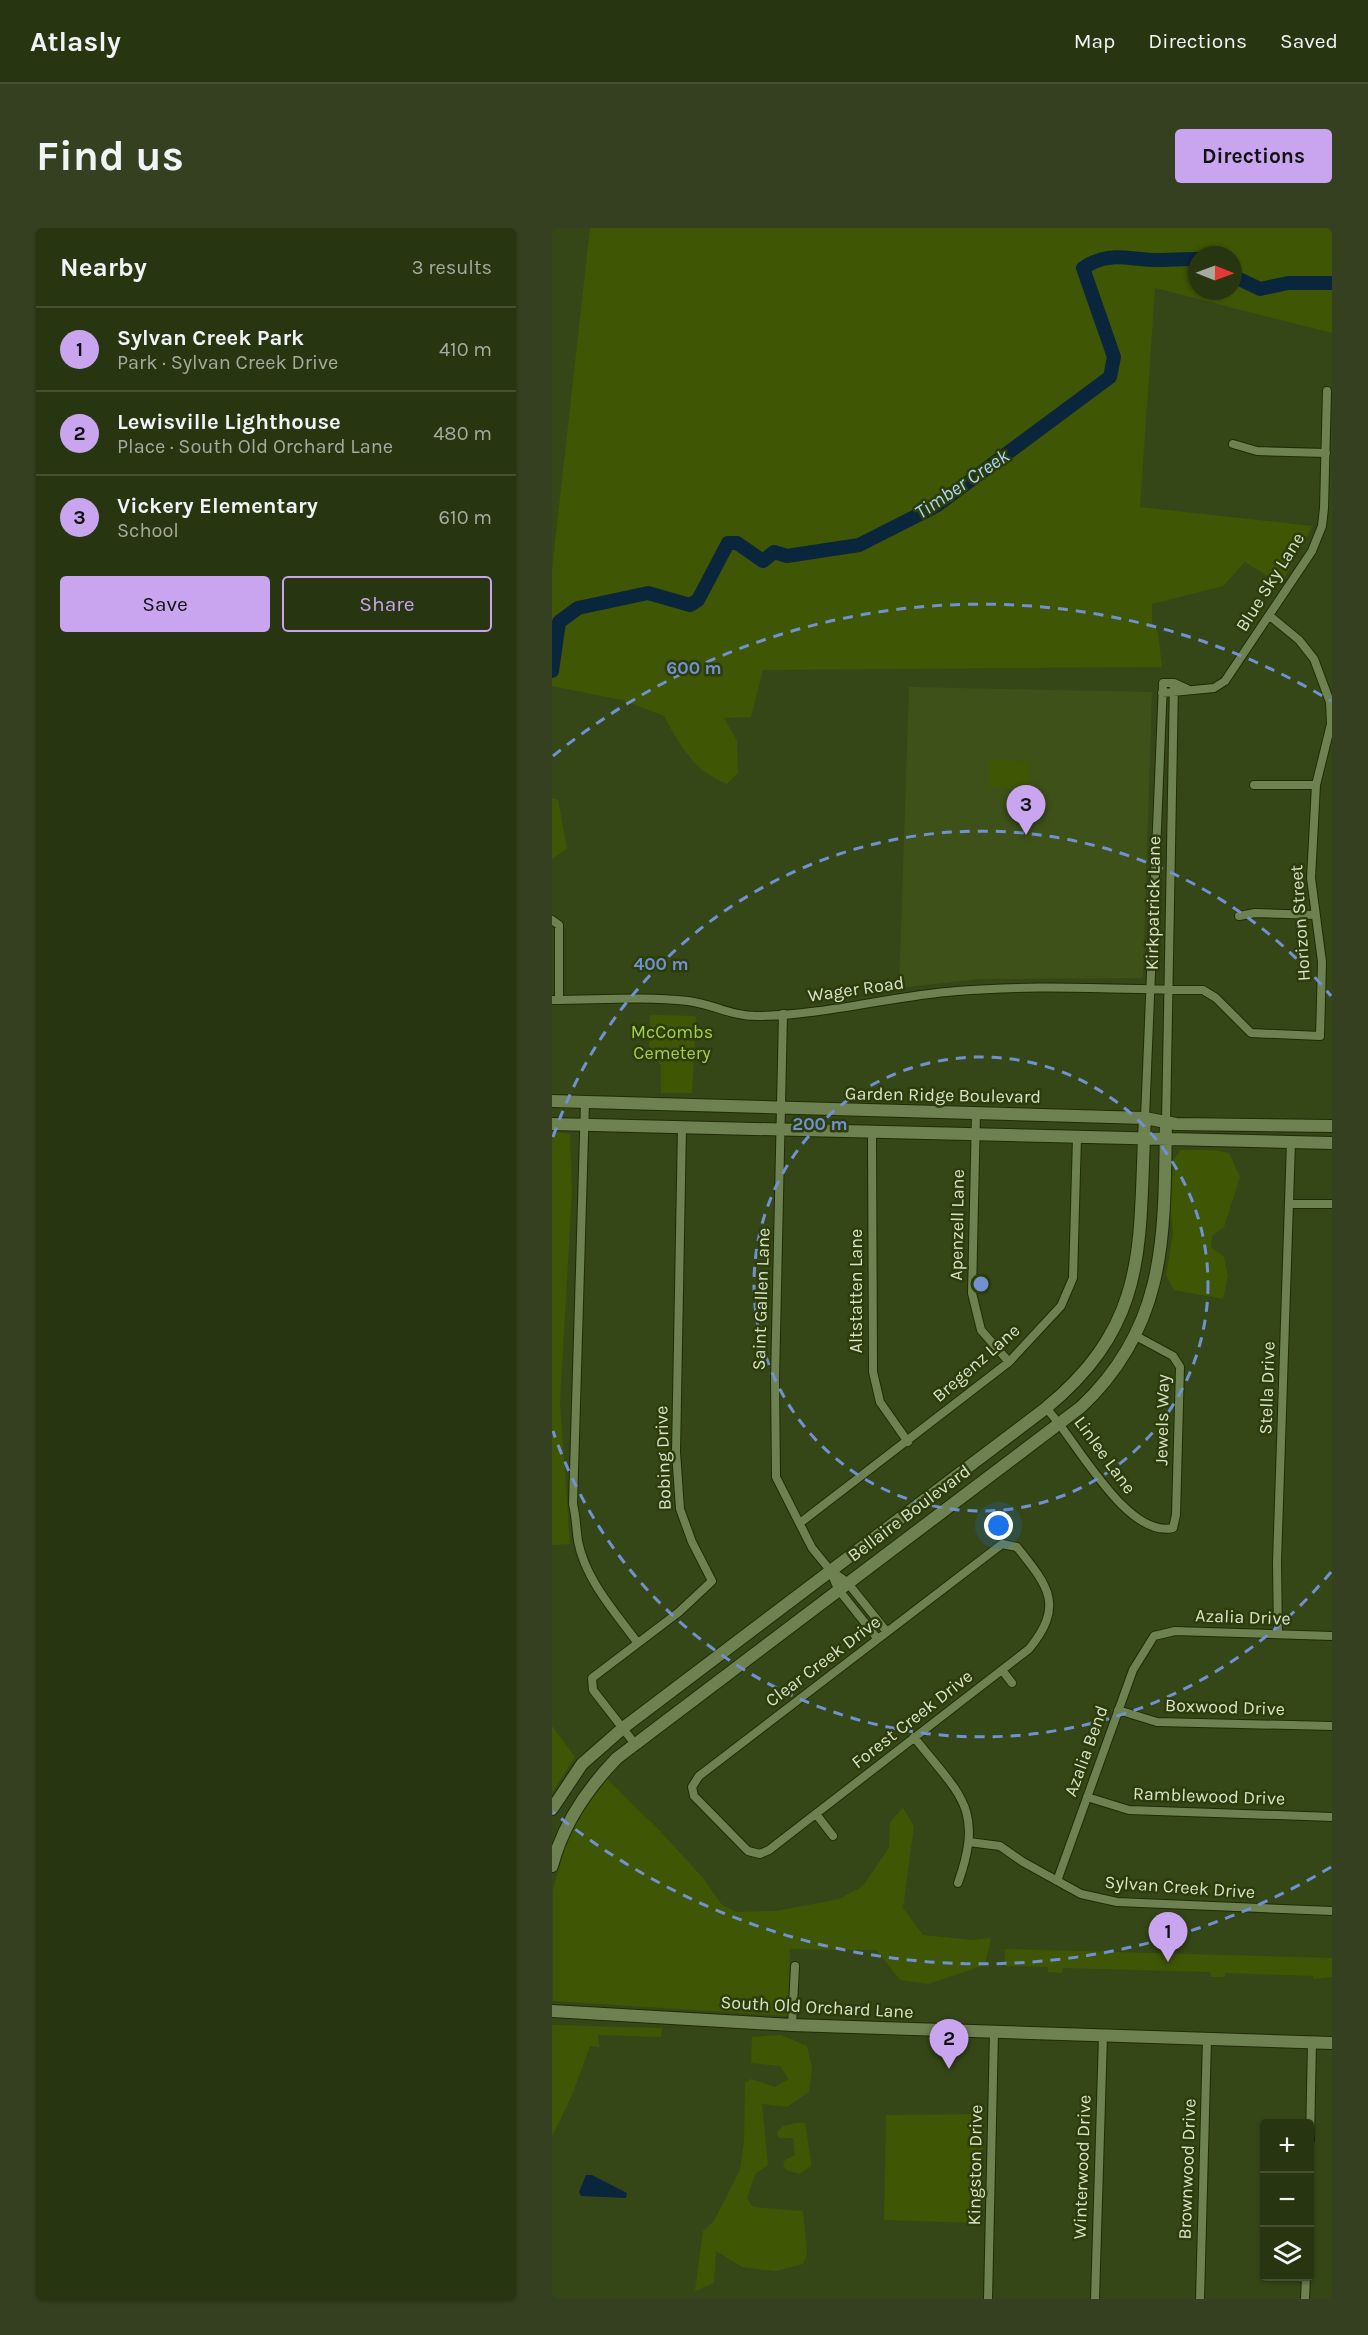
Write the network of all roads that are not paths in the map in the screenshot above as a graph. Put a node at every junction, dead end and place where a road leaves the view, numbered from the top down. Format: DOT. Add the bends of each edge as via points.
graph roads {
  1 [pos="1328,391"];
  2 [pos="1233,444"];
  3 [pos="1326,453"];
  4 [pos="1270,616"];
  5 [pos="1174,683"];
  6 [pos="1187,689"];
  7 [pos="1162,693"];
  8 [pos="1174,693"];
  9 [pos="1254,785"];
  10 [pos="1316,785"];
  11 [pos="1315,915"];
  12 [pos="1239,916"];
  13 [pos="552,920"];
  14 [pos="1149,990"];
  15 [pos="1167,990"];
  16 [pos="556,1000"];
  17 [pos="783,1014"];
  18 [pos="1320,1036"];
  19 [pos="552,1101"];
  20 [pos="585,1102"];
  21 [pos="782,1108"];
  22 [pos="976,1113"];
  23 [pos="1145,1118"];
  24 [pos="1166,1123"];
  25 [pos="552,1124"];
  26 [pos="584,1126"];
  27 [pos="1332,1126"];
  28 [pos="682,1127"];
  29 [pos="782,1129"];
  30 [pos="872,1131"];
  31 [pos="1332,1131"];
  32 [pos="976,1134"];
  33 [pos="1077,1137"];
  34 [pos="1144,1139"];
  35 [pos="1166,1140"];
  36 [pos="1291,1142"];
  37 [pos="1332,1143"];
  38 [pos="1290,1204"];
  39 [pos="1332,1204"];
  40 [pos="1136,1336"];
  41 [pos="1009,1362"];
  42 [pos="1046,1408"];
  43 [pos="1060,1422"];
  44 [pos="908,1442"];
  45 [pos="800,1523"];
  46 [pos="1173,1528"];
  47 [pos="1017,1547"];
  48 [pos="830,1570"];
  49 [pos="843,1585"];
  50 [pos="887,1632"];
  51 [pos="1278,1634"];
  52 [pos="1154,1636"];
  53 [pos="1332,1636"];
  54 [pos="877,1638"];
  55 [pos="637,1642"];
  56 [pos="1002,1670"];
  57 [pos="1012,1683"];
  58 [pos="1118,1710"];
  59 [pos="1332,1726"];
  60 [pos="623,1728"];
  61 [pos="914,1737"];
  62 [pos="635,1744"];
  63 [pos="1087,1797"];
  64 [pos="552,1809"];
  65 [pos="816,1814"];
  66 [pos="1332,1817"];
  67 [pos="721,1823"];
  68 [pos="833,1836"];
  69 [pos="969,1842"];
  70 [pos="552,1866"];
  71 [pos="1057,1881"];
  72 [pos="958,1883"];
  73 [pos="1332,1911"];
  74 [pos="795,1966"];
  75 [pos="552,2011"];
  76 [pos="792,2025"];
  77 [pos="994,2032"];
  78 [pos="1103,2036"];
  79 [pos="1207,2039"];
  80 [pos="1312,2042"];
  81 [pos="1332,2043"];
  82 [pos="1310,2119"];
  83 [pos="1306,2281"];
  84 [pos="988,2299"];
  85 [pos="1095,2299"];
  86 [pos="1200,2299"];
  87 [pos="1305,2299"];
  1 -- 3 [label="street, Blue Sky Lane"];
  2 -- 3 [label="street" via="1257,451"];
  3 -- 4 [label="street, Blue Sky Lane" via="1324,508 1318,540"];
  4 -- 6 [label="street, Blue Sky Lane" via="1220,685 1206,690"];
  4 -- 10 [label="street, Horizon Street" via="1299,640 1314,659 1328,692 1331,724"];
  5 -- 6 [label="street"];
  5 -- 7 [label="street, Kirkpatrick Lane" via="1163,683"];
  5 -- 8 [label="street, Kirkpatrick Lane"];
  6 -- 8 [label="street, Blue Sky Lane"];
  7 -- 8 [label="street, Blue Sky Lane"];
  7 -- 14 [label="street, Kirkpatrick Lane"];
  8 -- 15 [label="street, Kirkpatrick Lane"];
  9 -- 10 [label="street"];
  10 -- 11 [label="street, Horizon Street" via="1311,878"];
  11 -- 12 [label="street"];
  11 -- 18 [label="street, Horizon Street" via="1321,936"];
  13 -- 16 [label="street" via="559,925"];
  14 -- 15 [label="street, Wager Road"];
  14 -- 17 [label="street, Wager Road" via="997,988"];
  14 -- 23 [label="street, Kirkpatrick Lane"];
  15 -- 18 [label="street, Wager Road" via="1203,990 1251,1033"];
  15 -- 24 [label="street, Kirkpatrick Lane"];
  16 -- 17 [label="street, Wager Road" via="666,998 702,1002 735,1014"];
  17 -- 21 [label="street, Saint Gallen Lane"];
  19 -- 20 [label="main road, Garden Ridge Boulevard"];
  20 -- 21 [label="main road, Garden Ridge Boulevard"];
  20 -- 26 [label="street"];
  21 -- 22 [label="main road, Garden Ridge Boulevard"];
  21 -- 29 [label="street, Saint Gallen Lane"];
  22 -- 23 [label="main road, Garden Ridge Boulevard"];
  22 -- 32 [label="street, Apenzell Lane"];
  23 -- 24 [label="main road, Garden Ridge Boulevard"];
  23 -- 34 [label="main road, Bellaire Boulevard"];
  24 -- 27 [label="main road, Garden Ridge Boulevard"];
  24 -- 35 [label="main road, Bellaire Boulevard"];
  25 -- 26 [label="main road, Garden Ridge Boulevard"];
  26 -- 28 [label="main road, Garden Ridge Boulevard"];
  26 -- 55 [label="street" via="573,1504 578,1542 587,1567"];
  28 -- 29 [label="main road, Garden Ridge Boulevard"];
  28 -- 55 [label="street, Bobing Drive" via="676,1452 680,1509 712,1581 679,1612"];
  29 -- 30 [label="main road, Garden Ridge Boulevard"];
  29 -- 45 [label="street, Saint Gallen Lane" via="776,1477"];
  30 -- 32 [label="main road, Garden Ridge Boulevard"];
  30 -- 44 [label="street, Altstatten Lane" via="873,1372 880,1402"];
  31 -- 36 [label="main road" via="1294,1135"];
  32 -- 33 [label="main road, Garden Ridge Boulevard"];
  32 -- 41 [label="street, Apenzell Lane" via="972,1293 981,1330"];
  33 -- 34 [label="main road, Garden Ridge Boulevard"];
  33 -- 41 [label="street, Bregenz Lane" via="1074,1278 1061,1306"];
  34 -- 35 [label="main road, Garden Ridge Boulevard"];
  34 -- 42 [label="main road, Bellaire Boulevard" via="1137,1257 1128,1299 1087,1369"];
  35 -- 36 [label="main road, Garden Ridge Boulevard"];
  35 -- 40 [label="main road, Bellaire Boulevard" via="1157,1271"];
  36 -- 37 [label="main road, Garden Ridge Boulevard"];
  36 -- 38 [label="street, Stella Drive"];
  38 -- 39 [label="street"];
  38 -- 51 [label="street, Stella Drive" via="1277,1562"];
  40 -- 43 [label="main road, Bellaire Boulevard" via="1108,1379"];
  40 -- 46 [label="street, Jewels Way" via="1173,1356 1180,1367"];
  41 -- 44 [label="street, Bregenz Lane"];
  42 -- 43 [label="street, Linlee Lane"];
  42 -- 48 [label="main road, Bellaire Boulevard"];
  43 -- 46 [label="street, Linlee Lane" via="1124,1510 1150,1527"];
  43 -- 49 [label="main road, Bellaire Boulevard"];
  44 -- 45 [label="street, Bregenz Lane"];
  45 -- 48 [label="street, Saint Gallen Lane" via="812,1548"];
  47 -- 50 [label="street, Clear Creek Drive" via="1002,1544"];
  47 -- 56 [label="street, Forest Creek Drive" via="1048,1588 1049,1615 1043,1632 1029,1650"];
  48 -- 49 [label="street, Saint Gallen Lane"];
  48 -- 60 [label="main road, Bellaire Boulevard"];
  49 -- 50 [label="street"];
  49 -- 54 [label="street"];
  49 -- 62 [label="main road, Bellaire Boulevard"];
  50 -- 54 [label="street, Clear Creek Drive"];
  51 -- 52 [label="street, Azalia Drive" via="1175,1631"];
  51 -- 53 [label="street, Azalia Drive"];
  52 -- 58 [label="street, Azalia Bend" via="1133,1670"];
  54 -- 67 [label="street, Clear Creek Drive" via="699,1776 692,1787 694,1796"];
  55 -- 60 [label="street, Bobing Drive" via="594,1675 591,1682"];
  56 -- 57 [label="street"];
  56 -- 61 [label="street, Forest Creek Drive"];
  58 -- 59 [label="street, Boxwood Drive" via="1157,1722"];
  58 -- 63 [label="street, Azalia Bend"];
  60 -- 62 [label="street, Bobing Drive"];
  60 -- 64 [label="main road, Bellaire Boulevard" via="582,1764"];
  61 -- 65 [label="street, Forest Creek Drive"];
  61 -- 69 [label="street" via="964,1804"];
  62 -- 70 [label="main road, Bellaire Boulevard" via="597,1779 582,1799"];
  63 -- 66 [label="street, Ramblewood Drive" via="1129,1810"];
  63 -- 71 [label="street, Azalia Bend"];
  65 -- 67 [label="street, Forest Creek Drive" via="760,1854 748,1851"];
  65 -- 68 [label="street"];
  69 -- 71 [label="street, Sylvan Creek Drive" via="1000,1846"];
  69 -- 72 [label="street"];
  71 -- 73 [label="street, Sylvan Creek Drive" via="1081,1894 1117,1902"];
  74 -- 76 [label="street"];
  75 -- 76 [label="main road, South Old Orchard Lane"];
  76 -- 77 [label="main road, South Old Orchard Lane"];
  77 -- 78 [label="main road, South Old Orchard Lane"];
  77 -- 84 [label="street, Kingston Drive"];
  78 -- 79 [label="main road, South Old Orchard Lane"];
  78 -- 85 [label="street, Winterwood Drive"];
  79 -- 80 [label="main road, South Old Orchard Lane"];
  79 -- 86 [label="street, Brownwood Drive"];
  80 -- 81 [label="main road, South Old Orchard Lane"];
  80 -- 82 [label="street"];
  83 -- 87 [label="street"];
}
